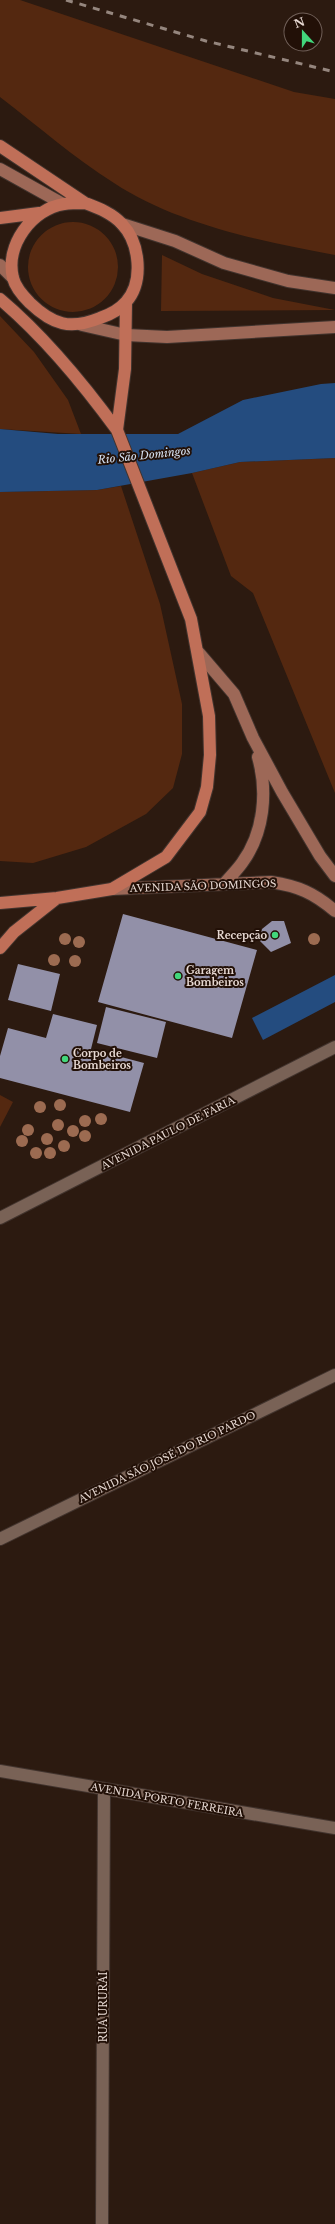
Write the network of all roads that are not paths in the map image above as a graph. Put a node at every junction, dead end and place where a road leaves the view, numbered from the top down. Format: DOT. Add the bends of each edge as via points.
graph roads {
  1 [pos="0,146"];
  2 [pos="0,169"];
  3 [pos="85,203"];
  4 [pos="63,204"];
  5 [pos="44,212"];
  6 [pos="0,218"];
  7 [pos="122,224"];
  8 [pos="0,265"];
  9 [pos="13,278"];
  10 [pos="335,288"];
  11 [pos="0,298"];
  12 [pos="126,302"];
  13 [pos="82,325"];
  14 [pos="335,327"];
  15 [pos="126,335"];
  16 [pos="117,430"];
  17 [pos="199,653"];
  18 [pos="253,738"];
  19 [pos="335,876"];
  20 [pos="224,884"];
  21 [pos="112,889"];
  22 [pos="57,898"];
  23 [pos="0,903"];
  24 [pos="335,911"];
  25 [pos="0,948"];
  26 [pos="335,1047"];
  27 [pos="0,1218"];
  28 [pos="335,1375"];
  29 [pos="0,1540"];
  30 [pos="0,1771"];
  31 [pos="104,1790"];
  32 [pos="335,1828"];
  33 [pos="102,2224"];
  1 -- 3 [label="main road"];
  2 -- 4 [label="street"];
  3 -- 4 [label="main road"];
  3 -- 7 [label="main road" via="106,212"];
  4 -- 5 [label="main road"];
  5 -- 6 [label="main road"];
  5 -- 9 [label="main road" via="31,220 18,239 12,253"];
  7 -- 10 [label="street" via="175,241 224,263 288,281"];
  7 -- 12 [label="main road" via="132,240 138,260 136,282"];
  8 -- 9 [label="street"];
  9 -- 13 [label="main road" via="24,297 38,311 58,323"];
  11 -- 16 [label="main road" via="63,360"];
  12 -- 13 [label="main road" via="107,316"];
  12 -- 15 [label="main road"];
  13 -- 15 [label="street"];
  14 -- 15 [label="street" via="167,337"];
  15 -- 16 [label="main road" via="125,369"];
  16 -- 17 [label="main road" via="191,619"];
  17 -- 18 [label="street" via="234,694"];
  17 -- 21 [label="main road" via="210,716 207,787 200,812 166,857"];
  18 -- 19 [label="street" via="320,856"];
  18 -- 20 [label="street" via="262,772 262,813 256,839 243,863"];
  20 -- 21 [label="street, AVENIDA SÃO DOMINGOS"];
  20 -- 24 [label="street, AVENIDA SÃO DOMINGOS" via="271,882 294,885 321,899"];
  21 -- 22 [label="main road"];
  22 -- 23 [label="main road"];
  22 -- 25 [label="main road" via="14,932"];
  26 -- 27 [label="street, AVENIDA PAULO DE FARIA"];
  28 -- 29 [label="street, AVENIDA SÃO JOSÉ DO RIO PARDO"];
  30 -- 31 [label="street, AVENIDA PORTO FERREIRA"];
  31 -- 32 [label="street, AVENIDA PORTO FERREIRA"];
  31 -- 33 [label="street, RUA URURAI"];
}
